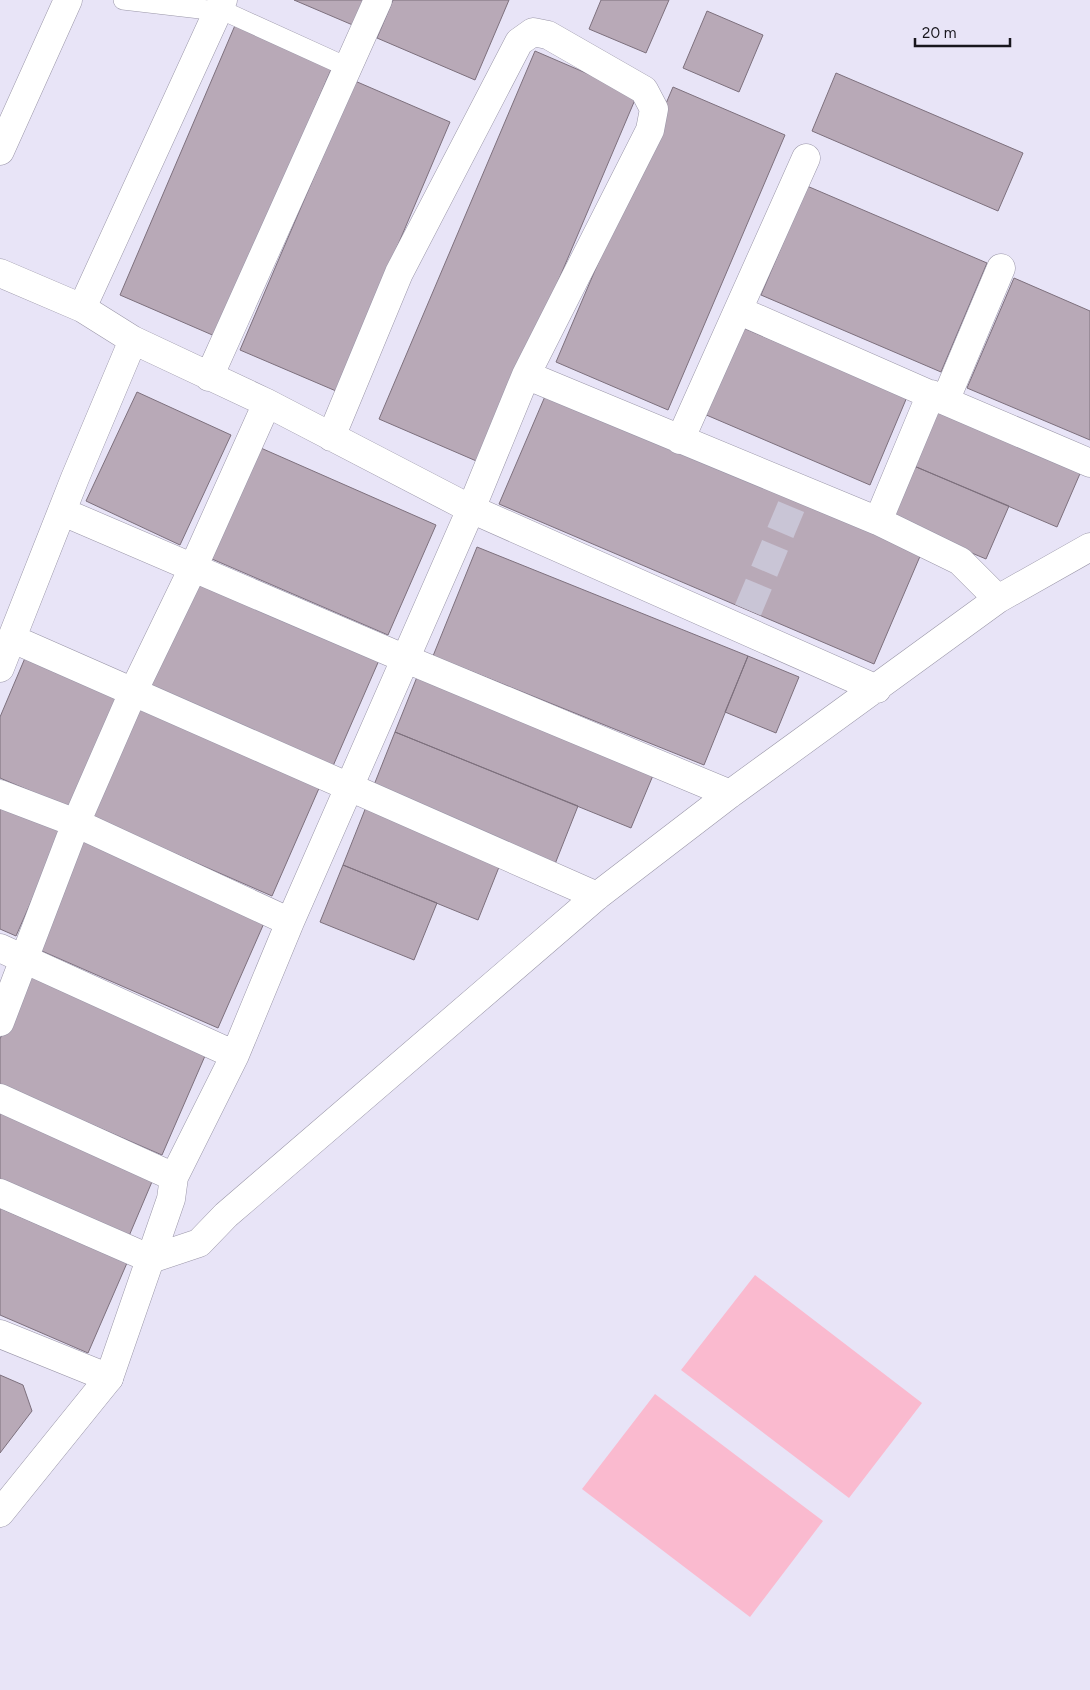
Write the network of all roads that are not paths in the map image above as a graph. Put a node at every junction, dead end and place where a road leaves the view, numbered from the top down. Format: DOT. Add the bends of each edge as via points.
graph roads {
  1 [pos="68,0"];
  2 [pos="123,0"];
  3 [pos="378,0"];
  4 [pos="220,6"];
  5 [pos="347,67"];
  6 [pos="0,151"];
  7 [pos="806,158"];
  8 [pos="1001,268"];
  9 [pos="0,273"];
  10 [pos="82,308"];
  11 [pos="740,311"];
  12 [pos="132,340"];
  13 [pos="526,375"];
  14 [pos="209,376"];
  15 [pos="938,398"];
  16 [pos="267,403"];
  17 [pos="332,437"];
  18 [pos="680,440"];
  19 [pos="1090,462"];
  20 [pos="471,509"];
  21 [pos="63,512"];
  22 [pos="878,521"];
  23 [pos="1090,547"];
  24 [pos="193,568"];
  25 [pos="998,599"];
  26 [pos="13,639"];
  27 [pos="406,659"];
  28 [pos="0,668"];
  29 [pos="877,689"];
  30 [pos="134,690"];
  31 [pos="349,786"];
  32 [pos="0,794"];
  33 [pos="730,794"];
  34 [pos="76,823"];
  35 [pos="597,896"];
  36 [pos="290,922"];
  37 [pos="0,948"];
  38 [pos="26,959"];
  39 [pos="0,1022"];
  40 [pos="235,1055"];
  41 [pos="0,1098"];
  42 [pos="174,1177"];
  43 [pos="0,1192"];
  44 [pos="150,1259"];
  45 [pos="0,1334"];
  46 [pos="109,1378"];
  47 [pos="0,1513"];
  1 -- 6 [label="street"];
  2 -- 4 [label="lane"];
  3 -- 5 [label="street"];
  4 -- 5 [label="lane" via="226,12"];
  4 -- 10 [label="street"];
  5 -- 14 [label="street"];
  7 -- 11 [label="street"];
  8 -- 15 [label="street"];
  9 -- 10 [label="street"];
  10 -- 12 [label="street"];
  11 -- 15 [label="street"];
  11 -- 18 [label="street"];
  12 -- 14 [label="street"];
  12 -- 21 [label="street"];
  13 -- 17 [label="street" via="650,130 654,109 644,90 548,35 533,32 519,42 399,273"];
  13 -- 18 [label="street"];
  13 -- 20 [label="street"];
  14 -- 16 [label="street"];
  15 -- 19 [label="street"];
  15 -- 22 [label="street"];
  16 -- 17 [label="street"];
  16 -- 24 [label="street"];
  17 -- 20 [label="street"];
  18 -- 22 [label="street" via="797,493"];
  20 -- 27 [label="street"];
  20 -- 29 [label="street" via="745,620"];
  21 -- 24 [label="street"];
  21 -- 26 [label="street"];
  22 -- 25 [label="street" via="960,560"];
  23 -- 25 [label="street"];
  24 -- 27 [label="street"];
  24 -- 30 [label="street"];
  25 -- 29 [label="street"];
  26 -- 28 [label="street"];
  26 -- 30 [label="street"];
  27 -- 31 [label="street"];
  27 -- 33 [label="street"];
  29 -- 33 [label="street"];
  30 -- 31 [label="street"];
  30 -- 34 [label="street"];
  31 -- 35 [label="street"];
  31 -- 36 [label="street"];
  32 -- 34 [label="street"];
  33 -- 35 [label="street"];
  34 -- 36 [label="street"];
  34 -- 38 [label="street"];
  35 -- 44 [label="street" via="226,1215 199,1243"];
  36 -- 40 [label="street"];
  37 -- 38 [label="street"];
  38 -- 39 [label="street"];
  38 -- 40 [label="street"];
  40 -- 42 [label="street"];
  41 -- 42 [label="street"];
  42 -- 44 [label="street" via="171,1199"];
  43 -- 44 [label="street"];
  44 -- 46 [label="street"];
  45 -- 46 [label="street"];
  46 -- 47 [label="street"];
}
